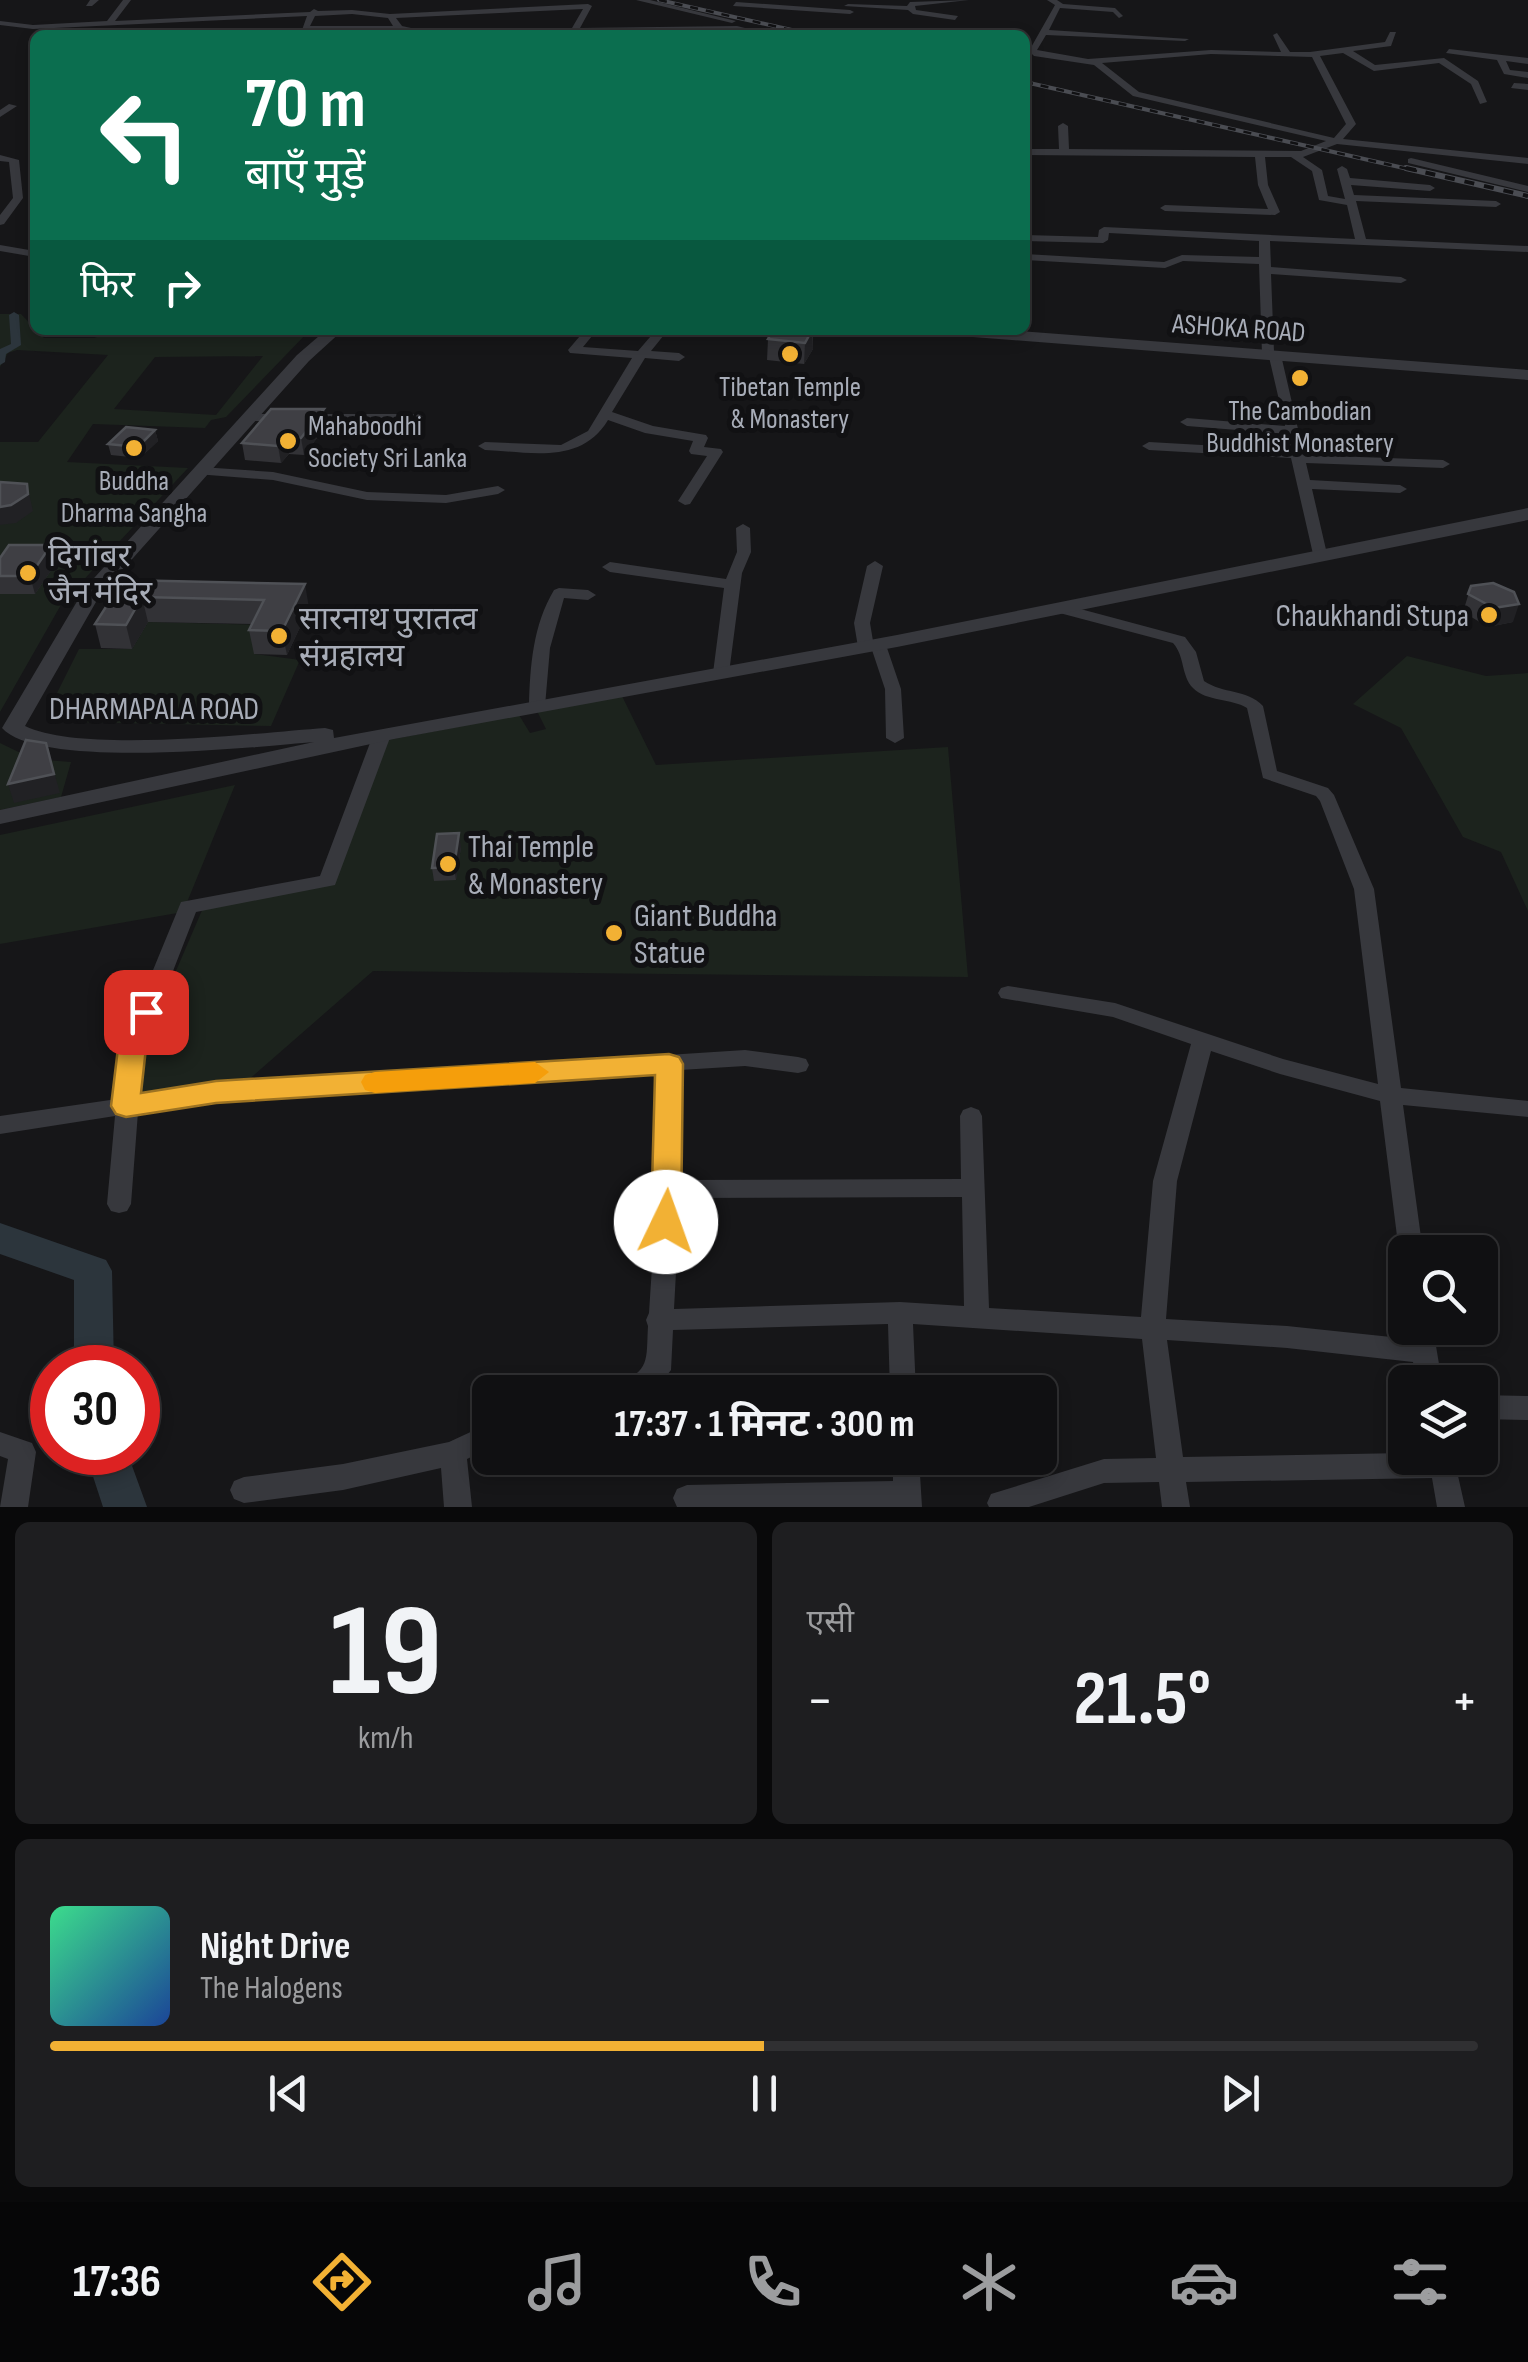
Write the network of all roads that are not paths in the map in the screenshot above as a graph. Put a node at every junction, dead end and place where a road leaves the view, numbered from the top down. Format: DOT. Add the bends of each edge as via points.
graph roads {
  1 [pos="127,0"];
  2 [pos="640,0"];
  3 [pos="965,0"];
  4 [pos="560,2"];
  5 [pos="762,3"];
  6 [pos="1054,3"];
  7 [pos="155,4"];
  8 [pos="468,4"];
  9 [pos="736,4"];
  10 [pos="848,6"];
  11 [pos="910,8"];
  12 [pos="314,11"];
  13 [pos="390,16"];
  14 [pos="1119,16"];
  15 [pos="165,18"];
  16 [pos="955,18"];
  17 [pos="145,19"];
  18 [pos="110,22"];
  19 [pos="631,22"];
  20 [pos="1048,22"];
  21 [pos="850,25"];
  22 [pos="0,27"];
  23 [pos="399,28"];
  24 [pos="737,28"];
  25 [pos="1181,28"];
  26 [pos="673,29"];
  27 [pos="161,30"];
  28 [pos="419,30"];
  29 [pos="575,30"];
  30 [pos="624,30"];
  31 [pos="746,30"];
  32 [pos="1042,32"];
  33 [pos="1393,34"];
  34 [pos="1276,35"];
  35 [pos="1185,39"];
  36 [pos="1033,49"];
  37 [pos="1346,51"];
  38 [pos="1448,51"];
  39 [pos="1316,54"];
  40 [pos="1287,55"];
  41 [pos="1501,59"];
  42 [pos="1090,61"];
  43 [pos="1528,61"];
  44 [pos="1034,68"];
  45 [pos="1528,75"];
  46 [pos="1514,86"];
  47 [pos="1528,87"];
  48 [pos="1483,102"];
  49 [pos="12,106"];
  50 [pos="0,114"];
  51 [pos="1064,126"];
  52 [pos="1133,138"];
  53 [pos="1336,141"];
  54 [pos="1030,152"];
  55 [pos="1064,152"];
  56 [pos="1136,153"];
  57 [pos="1293,154"];
  58 [pos="1260,155"];
  59 [pos="0,158"];
  60 [pos="1486,158"];
  61 [pos="1411,160"];
  62 [pos="1528,160"];
  63 [pos="1484,178"];
  64 [pos="17,181"];
  65 [pos="30,181"];
  66 [pos="1430,188"];
  67 [pos="1528,188"];
  68 [pos="1350,200"];
  69 [pos="1496,204"];
  70 [pos="1165,208"];
  71 [pos="1101,212"];
  72 [pos="1275,212"];
  73 [pos="0,222"];
  74 [pos="1030,227"];
  75 [pos="1104,230"];
  76 [pos="1030,238"];
  77 [pos="1264,238"];
  78 [pos="1290,240"];
  79 [pos="1362,243"];
  80 [pos="0,248"];
  81 [pos="1528,249"];
  82 [pos="30,253"];
  83 [pos="1030,257"];
  84 [pos="1266,266"];
  85 [pos="1401,280"];
  86 [pos="329,335"];
  87 [pos="588,335"];
  88 [pos="658,335"];
  89 [pos="1015,335"];
  90 [pos="642,354"];
  91 [pos="1272,354"];
  92 [pos="680,357"];
  93 [pos="1528,375"];
  94 [pos="605,414"];
  95 [pos="249,418"];
  96 [pos="418,418"];
  97 [pos="1188,422"];
  98 [pos="1294,431"];
  99 [pos="485,446"];
  100 [pos="1150,446"];
  101 [pos="1298,456"];
  102 [pos="1443,464"];
  103 [pos="201,471"];
  104 [pos="1302,484"];
  105 [pos="1400,489"];
  106 [pos="498,490"];
  107 [pos="686,502"];
  108 [pos="1528,514"];
  109 [pos="742,528"];
  110 [pos="1320,554"];
  111 [pos="875,566"];
  112 [pos="610,567"];
  113 [pos="732,584"];
  114 [pos="588,595"];
  115 [pos="1058,608"];
  116 [pos="872,646"];
  117 [pos="722,673"];
  118 [pos="537,706"];
  119 [pos="388,733"];
  120 [pos="895,738"];
  121 [pos="0,817"];
  122 [pos="1008,993"];
  123 [pos="1203,1040"];
  124 [pos="669,1064"];
  125 [pos="798,1065"];
  126 [pos="1394,1096"];
  127 [pos="126,1106"];
  128 [pos="1528,1109"];
  129 [pos="971,1116"];
  130 [pos="0,1125"];
  131 [pos="973,1188"];
  132 [pos="669,1189"];
  133 [pos="120,1204"];
  134 [pos="1409,1235"];
  135 [pos="900,1313"];
  136 [pos="977,1316"];
  137 [pos="658,1320"];
  138 [pos="1153,1328"];
  139 [pos="1388,1338"];
  140 [pos="654,1375"];
  141 [pos="903,1375"];
  142 [pos="1498,1407"];
  143 [pos="1528,1408"];
  144 [pos="0,1444"];
  145 [pos="472,1444"];
  146 [pos="453,1453"];
  147 [pos="1388,1462"];
  148 [pos="1168,1468"];
  149 [pos="907,1475"];
  150 [pos="1445,1475"];
  151 [pos="244,1490"];
  152 [pos="687,1498"];
  153 [pos="908,1500"];
  154 [pos="1001,1503"];
  155 [pos="14,1507"];
  156 [pos="458,1507"];
  157 [pos="1176,1507"];
  158 [pos="1451,1507"];
  1 -- 18 [label="street"];
  2 -- 24 [label="street" via="732,21"];
  3 -- 11 [label="street"];
  4 -- 8 [label="street"];
  4 -- 29 [label="street" via="588,6"];
  5 -- 9 [label="street"];
  5 -- 10 [label="street"];
  6 -- 14 [label="street" via="1115,10"];
  6 -- 20 [label="street"];
  7 -- 17 [label="street"];
  8 -- 13 [label="street"];
  10 -- 11 [label="street"];
  10 -- 21 [label="street"];
  11 -- 16 [label="street"];
  12 -- 13 [label="street"];
  12 -- 15 [label="street"];
  12 -- 23 [label="street" via="306,28"];
  13 -- 23 [label="street"];
  15 -- 17 [label="street"];
  15 -- 27 [label="street"];
  17 -- 18 [label="street"];
  18 -- 22 [label="street"];
  19 -- 26 [label="street"];
  20 -- 25 [label="street"];
  20 -- 32 [label="street"];
  23 -- 28 [label="street"];
  24 -- 26 [label="street"];
  24 -- 31 [label="street"];
  26 -- 30 [label="street"];
  32 -- 35 [label="street"];
  32 -- 36 [label="street"];
  33 -- 37 [label="street" via="1391,43"];
  34 -- 40 [label="street"];
  36 -- 42 [label="street"];
  36 -- 44 [label="street"];
  37 -- 39 [label="street"];
  37 -- 48 [label="street" via="1374,68 1441,60 1475,83"];
  38 -- 41 [label="street"];
  39 -- 40 [label="street"];
  39 -- 53 [label="street" via="1350,124"];
  40 -- 42 [label="street" via="1211,52"];
  41 -- 43 [label="street"];
  41 -- 45 [label="street" via="1508,72"];
  42 -- 53 [label="street" via="1131,93"];
  46 -- 47 [label="street"];
  49 -- 50 [label="street"];
  51 -- 55 [label="street"];
  52 -- 56 [label="street"];
  53 -- 57 [label="street"];
  53 -- 60 [label="street"];
  54 -- 55 [label="street"];
  55 -- 56 [label="street"];
  56 -- 58 [label="street"];
  57 -- 58 [label="street"];
  57 -- 68 [label="street" via="1317,170 1323,198"];
  58 -- 72 [label="street"];
  59 -- 64 [label="street" via="14,160"];
  60 -- 62 [label="street"];
  60 -- 63 [label="street"];
  61 -- 63 [label="street"];
  63 -- 67 [label="street"];
  64 -- 65 [label="street"];
  64 -- 73 [label="street" via="16,204"];
  66 -- 68 [label="street" via="1344,175"];
  68 -- 69 [label="street"];
  68 -- 79 [label="street"];
  70 -- 72 [label="street"];
  71 -- 75 [label="street"];
  72 -- 78 [label="street"];
  74 -- 75 [label="street"];
  75 -- 76 [label="street" via="1103,240"];
  75 -- 77 [label="street"];
  77 -- 78 [label="street"];
  77 -- 84 [label="street"];
  78 -- 79 [label="street"];
  79 -- 81 [label="street"];
  80 -- 82 [label="street"];
  83 -- 84 [label="street"];
  84 -- 85 [label="street"];
  84 -- 91 [label="street"];
  86 -- 95 [label="street, DHARMAPALA ROAD"];
  87 -- 90 [label="street" via="574,350"];
  88 -- 90 [label="street"];
  89 -- 91 [label="street, ASHOKA ROAD"];
  90 -- 92 [label="street"];
  90 -- 94 [label="street"];
  91 -- 93 [label="street, ASHOKA ROAD"];
  91 -- 98 [label="street"];
  94 -- 99 [label="street" via="597,431 569,448"];
  94 -- 107 [label="street" via="701,438 696,451 716,452"];
  95 -- 96 [label="street"];
  95 -- 103 [label="street, DHARMAPALA ROAD"];
  97 -- 98 [label="street"];
  98 -- 101 [label="street"];
  100 -- 101 [label="street"];
  101 -- 102 [label="street"];
  101 -- 104 [label="street"];
  103 -- 106 [label="street" via="265,474 368,496 446,499"];
  103 -- 119 [label="street, DHARMAPALA ROAD" via="92,592 13,728 66,745"];
  104 -- 105 [label="street"];
  104 -- 110 [label="street"];
  108 -- 110 [label="street"];
  109 -- 113 [label="street" via="744,552"];
  110 -- 115 [label="street"];
  111 -- 116 [label="street" via="862,623"];
  112 -- 113 [label="street"];
  113 -- 117 [label="street"];
  114 -- 118 [label="street" via="559,593 551,608"];
  115 -- 116 [label="street"];
  115 -- 126 [label="street" via="1179,640 1190,653 1195,681 1255,706 1270,774 1328,799 1364,889"];
  116 -- 117 [label="street"];
  116 -- 120 [label="street" via="894,689"];
  117 -- 118 [label="street"];
  118 -- 119 [label="street"];
  119 -- 121 [label="street"];
  119 -- 127 [label="street" via="328,881 188,907 132,1048"];
  122 -- 123 [label="street" via="1116,1010"];
  123 -- 126 [label="street"];
  123 -- 138 [label="street" via="1165,1181"];
  124 -- 125 [label="street" via="745,1058"];
  124 -- 127 [label="street" via="216,1092"];
  124 -- 132 [label="street"];
  126 -- 128 [label="street"];
  126 -- 134 [label="street"];
  127 -- 130 [label="street"];
  127 -- 133 [label="street"];
  129 -- 131 [label="street"];
  131 -- 132 [label="street"];
  131 -- 136 [label="street"];
  132 -- 137 [label="street"];
  135 -- 136 [label="street"];
  135 -- 137 [label="street"];
  135 -- 141 [label="street"];
  136 -- 138 [label="street"];
  137 -- 140 [label="street"];
  138 -- 139 [label="street"];
  138 -- 148 [label="street"];
  142 -- 143 [label="street"];
  144 -- 155 [label="street" via="23,1452"];
  145 -- 146 [label="street"];
  146 -- 151 [label="street" via="342,1478"];
  146 -- 156 [label="street"];
  147 -- 148 [label="street"];
  148 -- 154 [label="street" via="1104,1472"];
  148 -- 157 [label="street"];
  149 -- 153 [label="street"];
  150 -- 158 [label="street"];
  152 -- 153 [label="street"];
}
